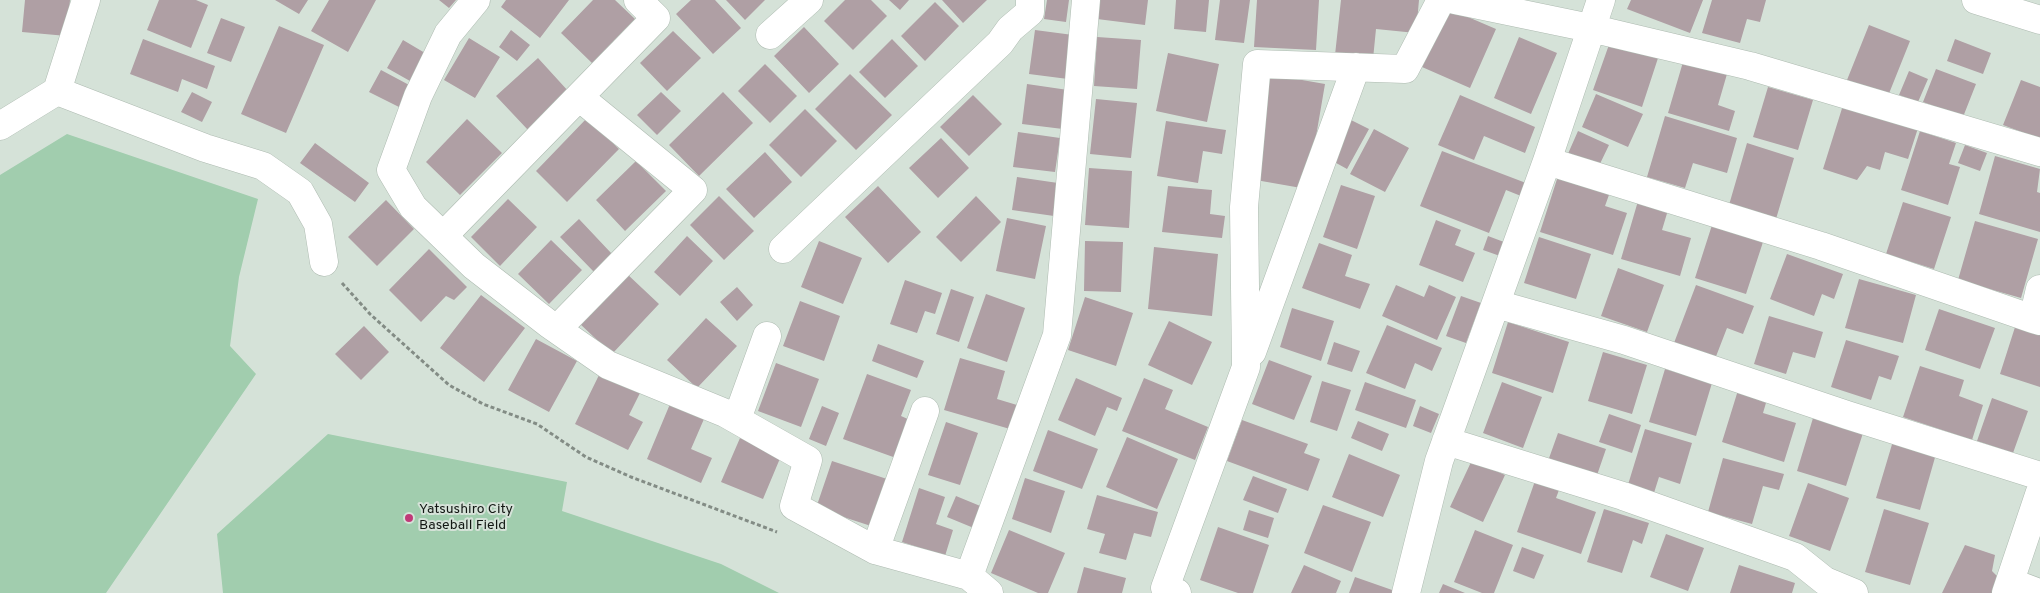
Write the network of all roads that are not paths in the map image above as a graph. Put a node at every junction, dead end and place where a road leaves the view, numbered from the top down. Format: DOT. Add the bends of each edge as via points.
graph roads {
  1 [pos="86,0"];
  2 [pos="476,0"];
  3 [pos="638,0"];
  4 [pos="809,0"];
  5 [pos="1030,0"];
  6 [pos="1086,0"];
  7 [pos="1441,0"];
  8 [pos="1455,0"];
  9 [pos="1601,0"];
  10 [pos="1976,0"];
  11 [pos="2040,20"];
  12 [pos="1590,28"];
  13 [pos="770,35"];
  14 [pos="1356,67"];
  15 [pos="57,91"];
  16 [pos="579,97"];
  17 [pos="0,126"];
  18 [pos="2040,152"];
  19 [pos="1548,161"];
  20 [pos="443,236"];
  21 [pos="783,249"];
  22 [pos="324,262"];
  23 [pos="2040,289"];
  24 [pos="1496,304"];
  25 [pos="2036,320"];
  26 [pos="557,329"];
  27 [pos="766,336"];
  28 [pos="1246,368"];
  29 [pos="925,411"];
  30 [pos="737,420"];
  31 [pos="1446,441"];
  32 [pos="2040,476"];
  33 [pos="2040,492"];
  34 [pos="875,550"];
  35 [pos="969,576"];
  36 [pos="2008,588"];
  37 [pos="990,593"];
  38 [pos="1177,593"];
  39 [pos="1406,593"];
  40 [pos="1854,593"];
  41 [pos="2040,593"];
  1 -- 15 [label="street"];
  2 -- 20 [label="street" via="448,34 418,96 391,170 413,206"];
  3 -- 16 [label="street" via="656,18"];
  4 -- 13 [label="street"];
  5 -- 21 [label="street" via="1030,12 1010,29 1000,44"];
  6 -- 35 [label="street" via="1057,335"];
  7 -- 14 [label="street" via="1405,69"];
  8 -- 12 [label="street"];
  9 -- 12 [label="street"];
  10 -- 11 [label="street"];
  12 -- 18 [label="street" via="1750,66"];
  12 -- 19 [label="street"];
  14 -- 28 [label="street"];
  14 -- 28 [label="street" via="1257,64 1244,207"];
  15 -- 17 [label="street"];
  15 -- 22 [label="street" via="205,148 262,166 300,192 318,224"];
  16 -- 20 [label="street"];
  16 -- 26 [label="street" via="693,190"];
  19 -- 24 [label="street"];
  19 -- 25 [label="street" via="1821,246"];
  20 -- 26 [label="street" via="474,266"];
  23 -- 25 [label="street"];
  24 -- 31 [label="street"];
  24 -- 32 [label="street" via="1624,340"];
  26 -- 30 [label="street" via="608,365"];
  27 -- 30 [label="street"];
  28 -- 38 [label="street" via="1165,588"];
  29 -- 34 [label="street"];
  30 -- 34 [label="street" via="808,460 794,506"];
  31 -- 39 [label="street"];
  31 -- 40 [label="street" via="1622,496 1794,557 1825,582"];
  33 -- 36 [label="street"];
  34 -- 35 [label="street"];
  35 -- 37 [label="street"];
  36 -- 41 [label="street"];
}
